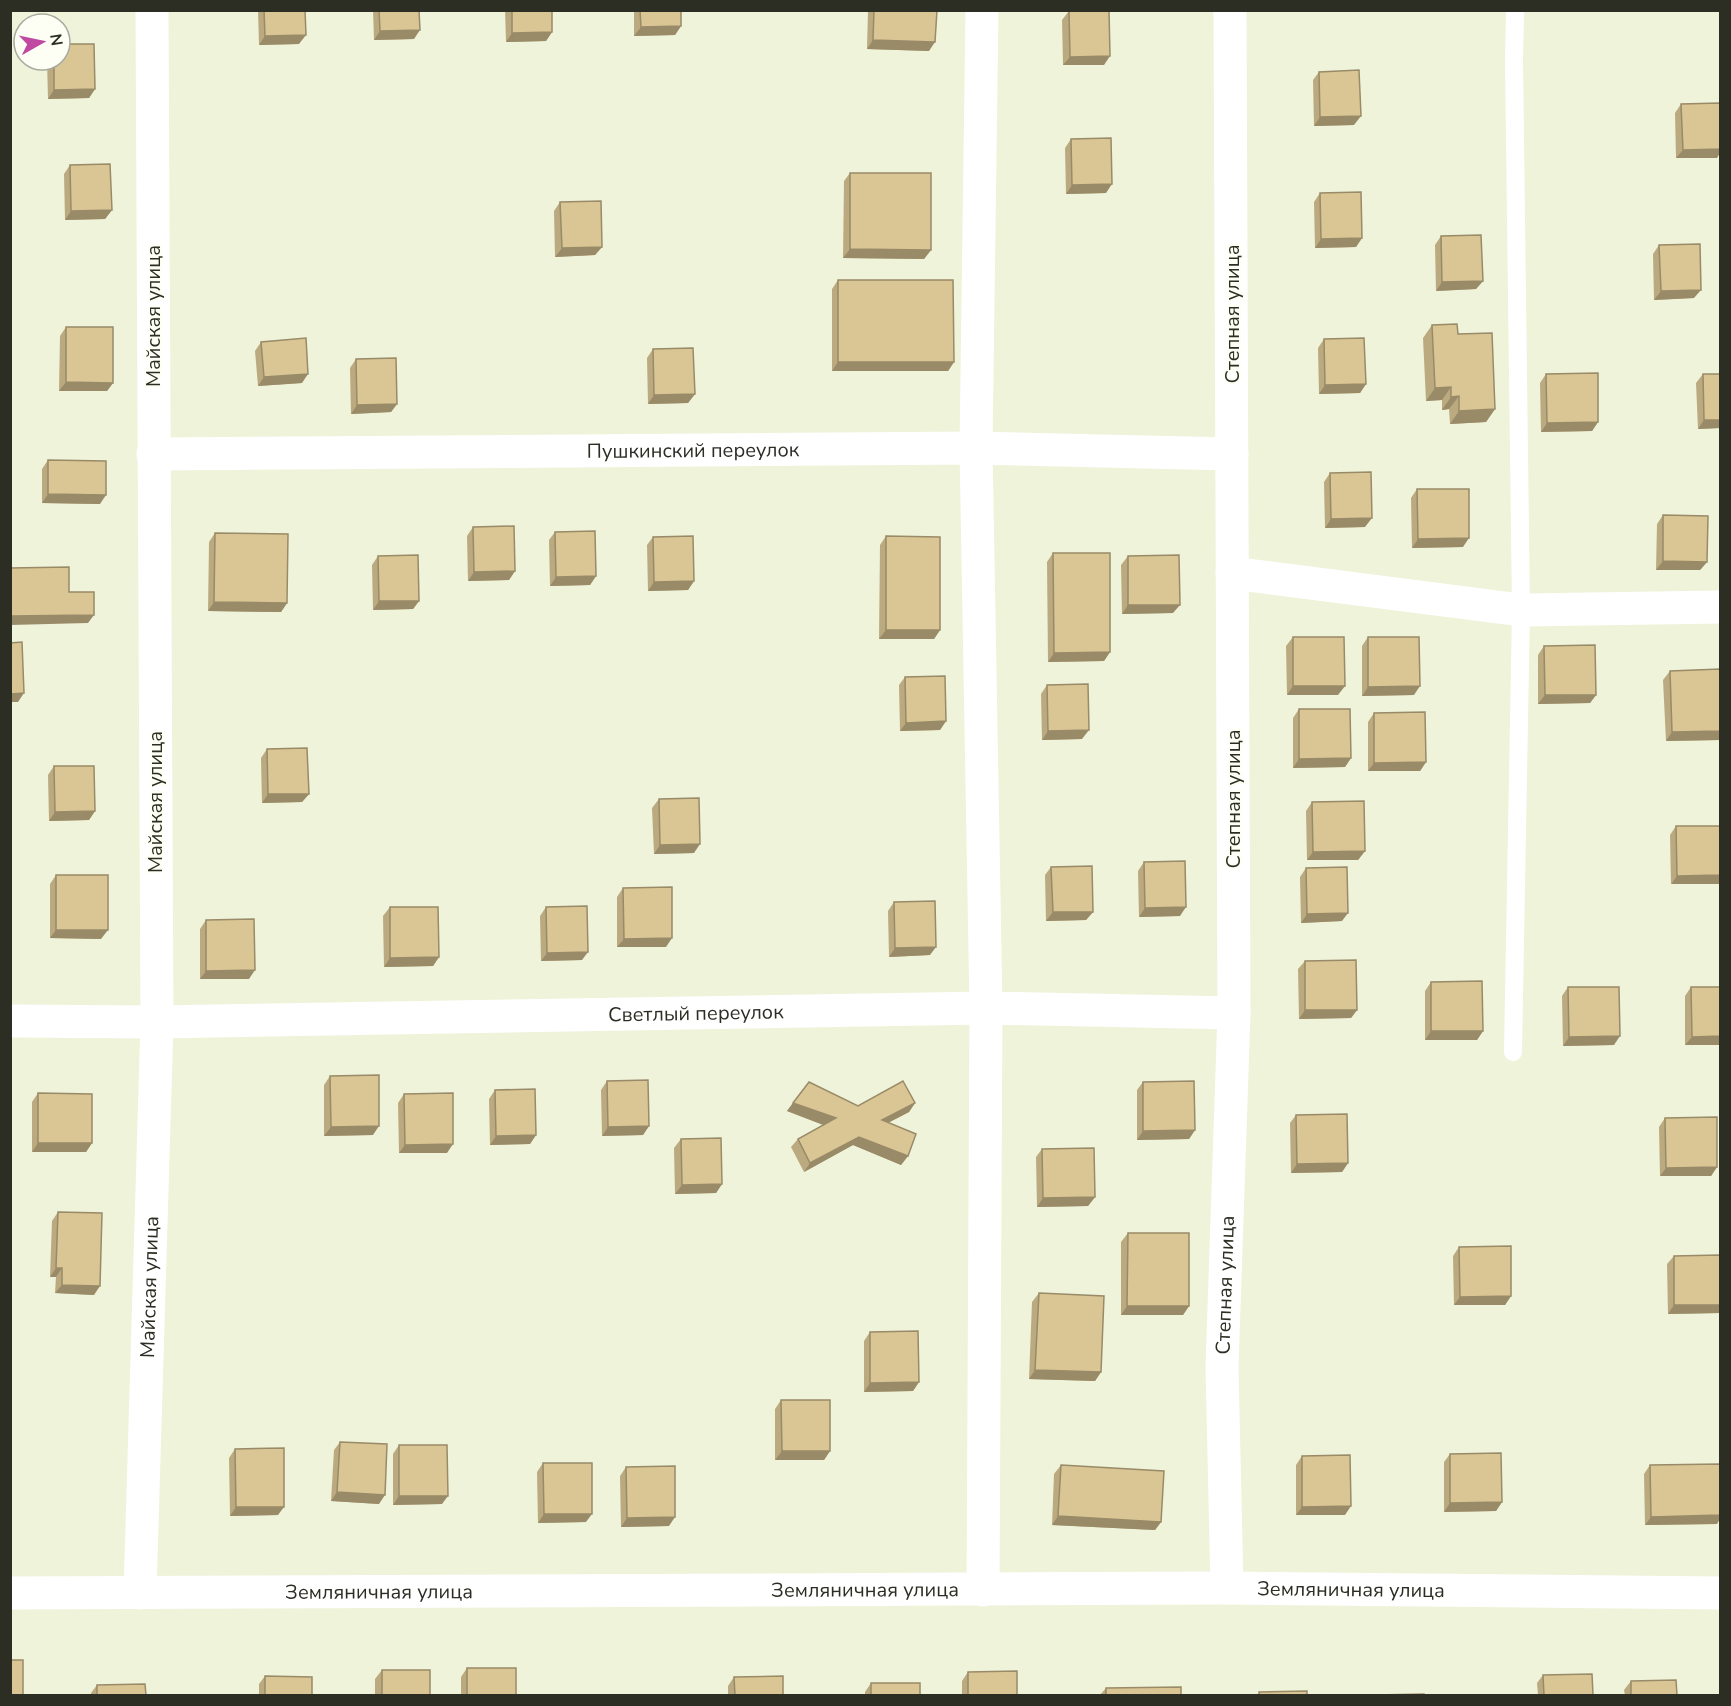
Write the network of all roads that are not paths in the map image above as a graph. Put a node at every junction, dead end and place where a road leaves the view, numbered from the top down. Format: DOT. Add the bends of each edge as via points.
graph roads {
  1 [pos="152,10"];
  2 [pos="982,10"];
  3 [pos="1230,10"];
  4 [pos="1515,10"];
  5 [pos="976,448"];
  6 [pos="153,454"];
  7 [pos="1232,454"];
  8 [pos="1232,573"];
  9 [pos="1720,607"];
  10 [pos="1521,610"];
  11 [pos="986,1008"];
  12 [pos="1234,1013"];
  13 [pos="10,1022"];
  14 [pos="157,1022"];
  15 [pos="1513,1052"];
  16 [pos="1227,1588"];
  17 [pos="983,1590"];
  18 [pos="10,1593"];
  19 [pos="140,1593"];
  20 [pos="1720,1593"];
  1 -- 6 [label="street, Майская улица"];
  2 -- 5 [label="street"];
  3 -- 7 [label="street, Степная улица"];
  4 -- 10 [label="lane"];
  5 -- 6 [label="street, Пушкинский переулок"];
  5 -- 7 [label="street, Пушкинский переулок"];
  5 -- 11 [label="street"];
  6 -- 14 [label="street, Майская улица"];
  7 -- 8 [label="street, Степная улица"];
  8 -- 10 [label="street"];
  8 -- 12 [label="street, Степная улица"];
  9 -- 10 [label="street"];
  10 -- 15 [label="lane"];
  11 -- 12 [label="street, Светлый переулок"];
  11 -- 14 [label="street, Светлый переулок"];
  11 -- 17 [label="street"];
  12 -- 16 [label="street, Степная улица" via="1222,1367"];
  13 -- 14 [label="street, Светлый переулок"];
  14 -- 19 [label="street, Майская улица"];
  16 -- 17 [label="street, Земляничная улица"];
  16 -- 20 [label="street, Земляничная улица"];
  17 -- 19 [label="street, Земляничная улица"];
  18 -- 19 [label="street, Земляничная улица"];
}
